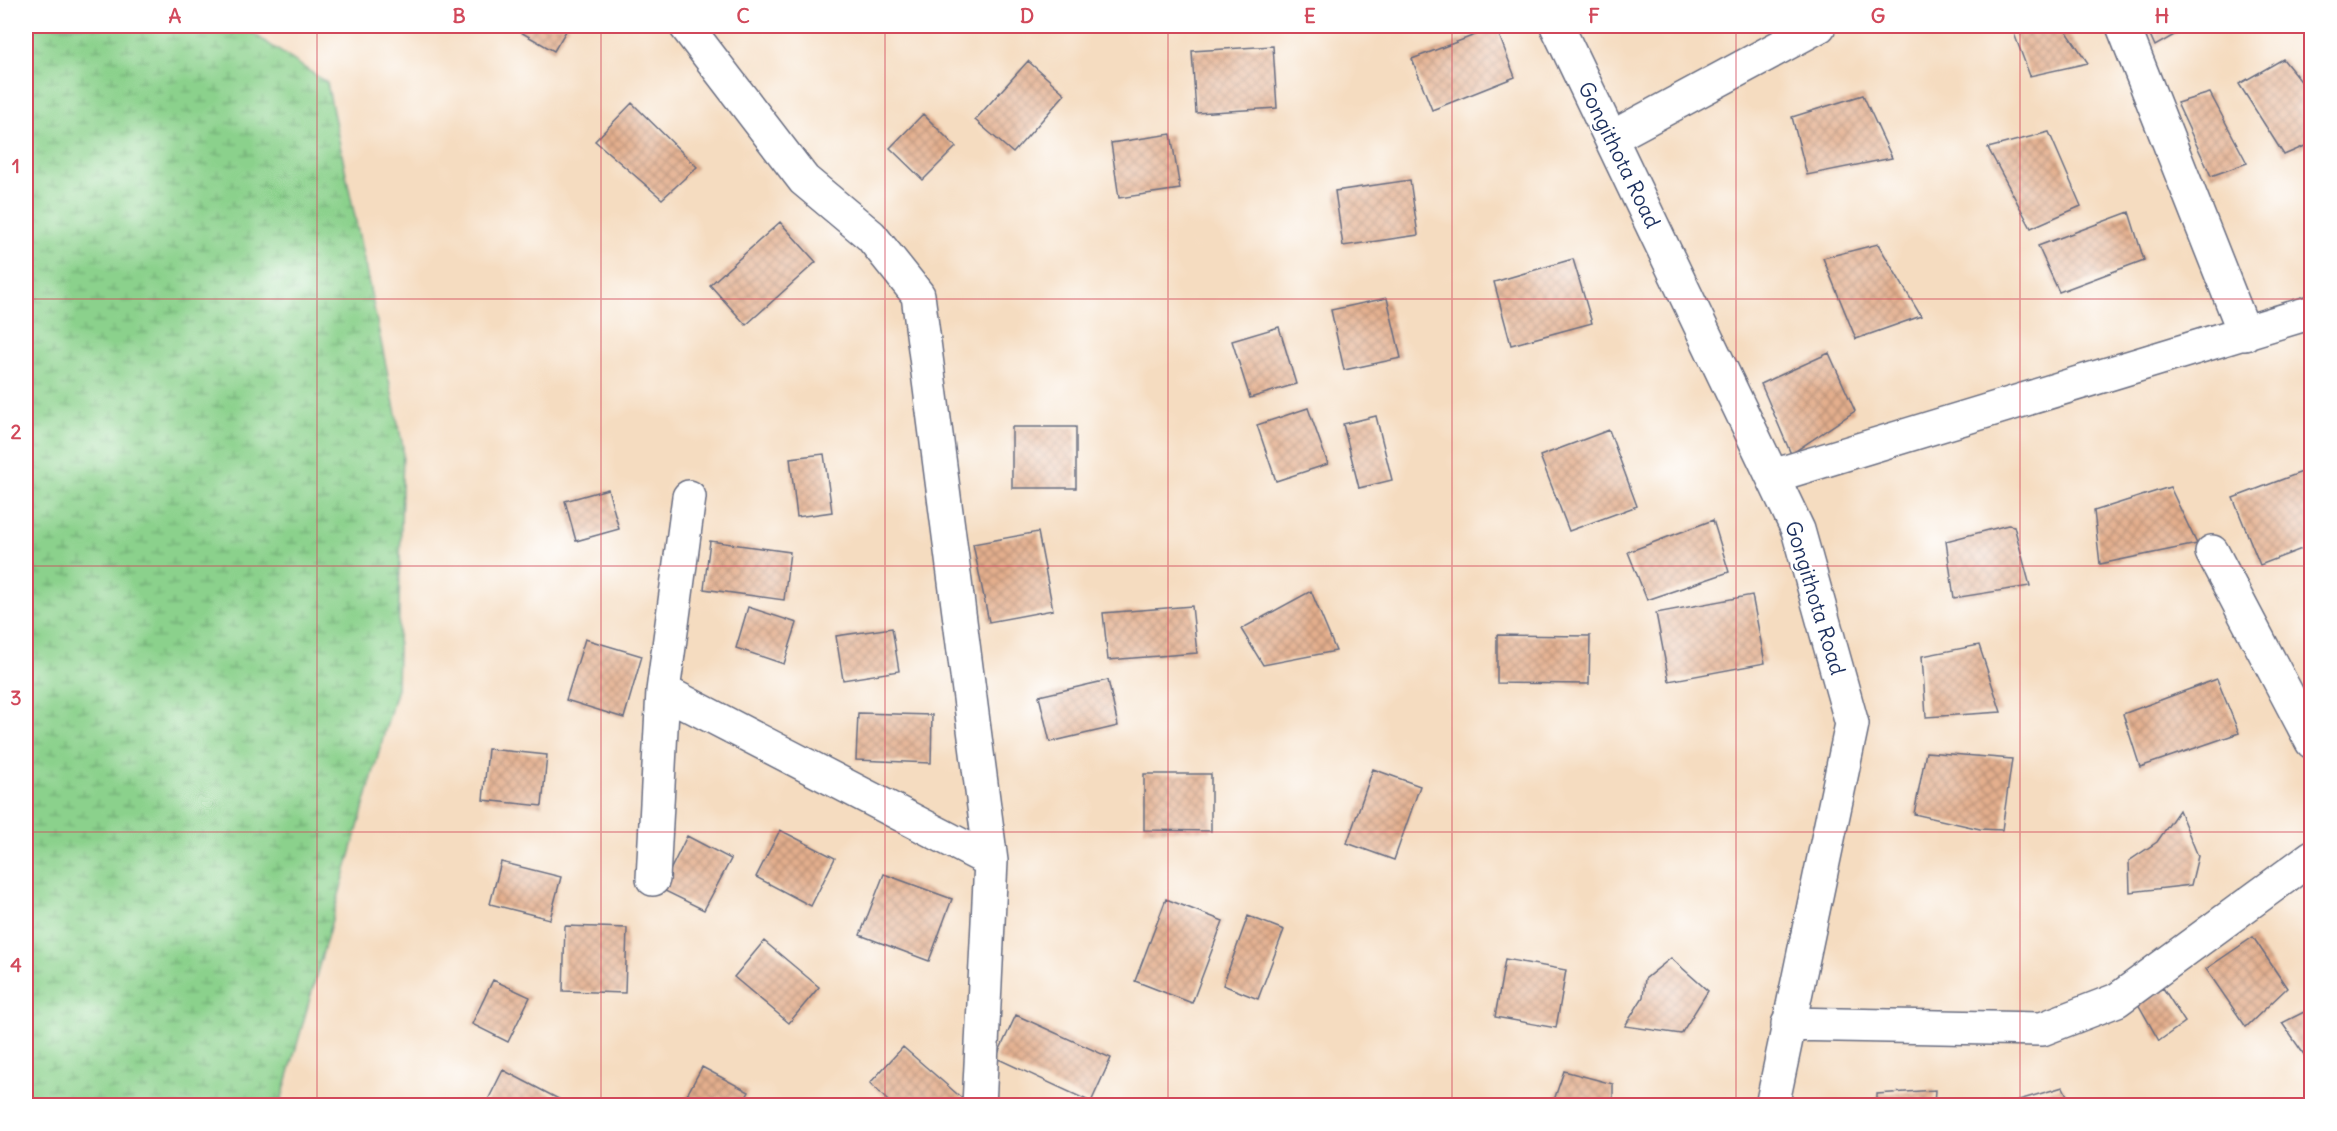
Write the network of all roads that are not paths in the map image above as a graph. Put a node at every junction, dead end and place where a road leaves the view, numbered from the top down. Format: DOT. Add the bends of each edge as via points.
graph roads {
  1 [pos="686,26"];
  2 [pos="1557,26"];
  3 [pos="1819,26"];
  4 [pos="2123,26"];
  5 [pos="1611,138"];
  6 [pos="2312,312"];
  7 [pos="2245,334"];
  8 [pos="1773,477"];
  9 [pos="690,497"];
  10 [pos="2212,552"];
  11 [pos="663,691"];
  12 [pos="2312,742"];
  13 [pos="2312,857"];
  14 [pos="991,861"];
  15 [pos="653,879"];
  16 [pos="1788,1024"];
  17 [pos="979,1106"];
  18 [pos="1772,1106"];
  1 -- 14 [label="street" via="804,180 871,236 918,295"];
  2 -- 5 [label="street, Gongithota Road"];
  3 -- 5 [label="street"];
  4 -- 7 [label="street"];
  5 -- 8 [label="street, Gongithota Road"];
  6 -- 7 [label="street"];
  7 -- 8 [label="street"];
  8 -- 16 [label="street, Gongithota Road" via="1798,530 1852,723"];
  9 -- 11 [label="street"];
  10 -- 12 [label="street"];
  11 -- 14 [label="street"];
  11 -- 15 [label="street"];
  13 -- 16 [label="street" via="2117,1000 2042,1029"];
  14 -- 17 [label="street"];
  16 -- 18 [label="street, Gongithota Road"];
}
